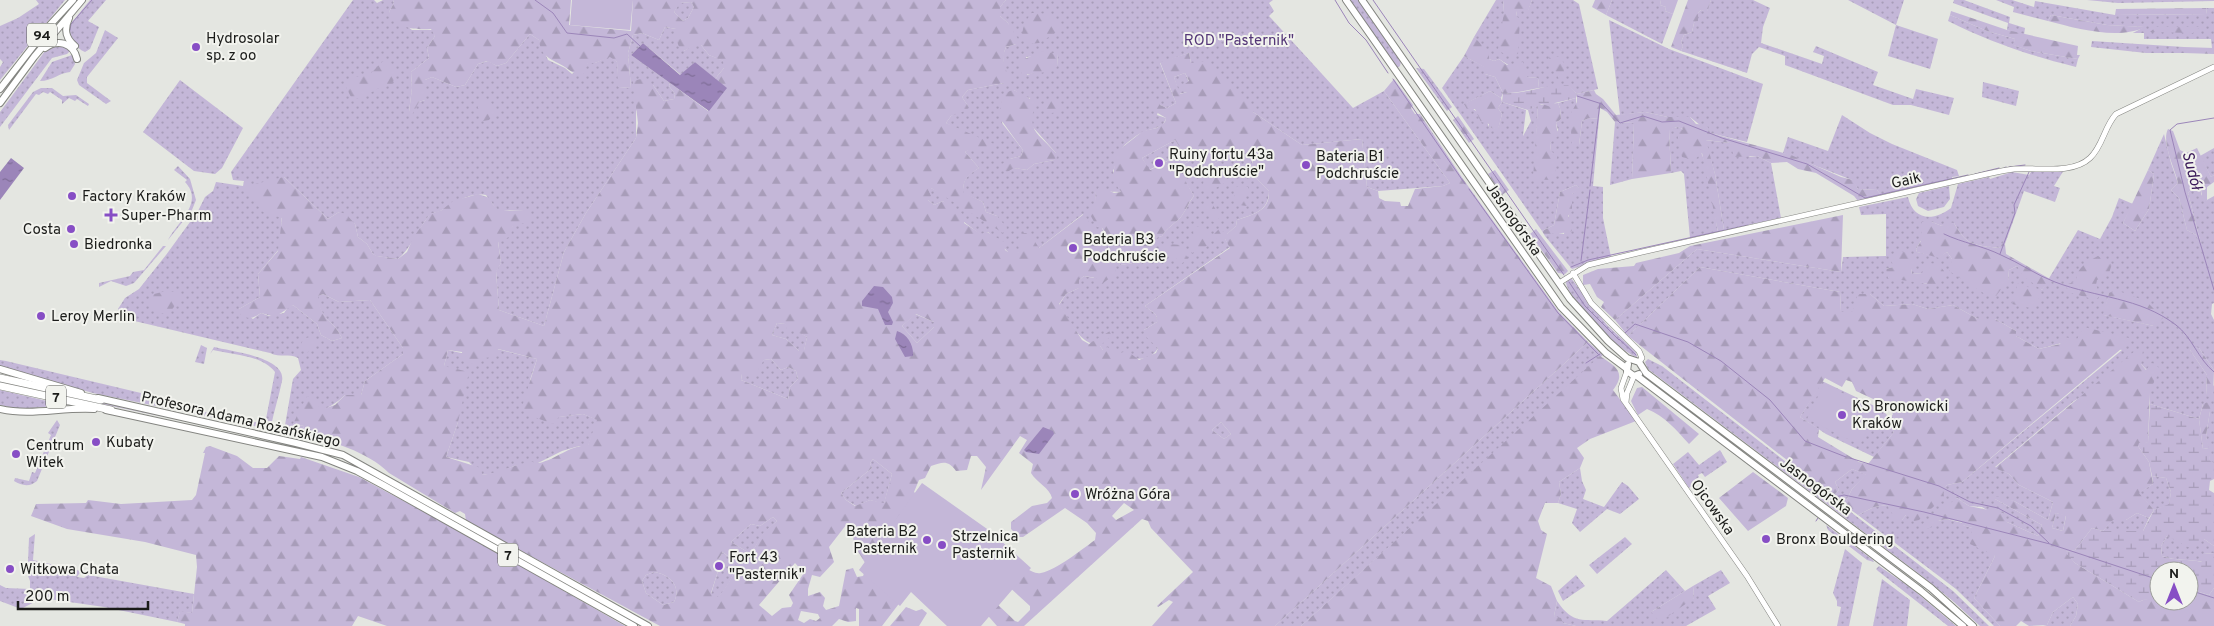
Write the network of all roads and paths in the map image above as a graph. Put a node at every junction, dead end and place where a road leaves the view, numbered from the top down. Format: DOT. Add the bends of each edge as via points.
graph roads {
  1 [pos="73,0"];
  2 [pos="82,0"];
  3 [pos="1346,0"];
  4 [pos="1362,0"];
  5 [pos="73,10"];
  6 [pos="34,57"];
  7 [pos="2214,67"];
  8 [pos="0,89"];
  9 [pos="0,103"];
  10 [pos="1484,176"];
  11 [pos="1473,183"];
  12 [pos="1573,274"];
  13 [pos="1559,283"];
  14 [pos="1638,364"];
  15 [pos="0,369"];
  16 [pos="1626,370"];
  17 [pos="1636,376"];
  18 [pos="0,378"];
  19 [pos="0,386"];
  20 [pos="102,400"];
  21 [pos="1626,403"];
  22 [pos="0,408"];
  23 [pos="111,410"];
  24 [pos="634,626"];
  25 [pos="648,626"];
  26 [pos="1778,626"];
  27 [pos="1963,626"];
  28 [pos="1973,626"];
  1 -- 8 [label="main road, 94"];
  2 -- 5 [label="main road, 94"];
  3 -- 11 [label="main road, Jasnogórska"];
  4 -- 10 [label="main road, Jasnogórska"];
  5 -- 6 [label="main road, 94"];
  5 -- 6 [label="main road" via="65,32 78,50 79,58 71,47 61,43 47,46"];
  6 -- 9 [label="main road, 94"];
  7 -- 12 [label="street, Gaik" via="2116,114 2095,153 2081,163 1987,174 1597,263"];
  10 -- 11 [label="main road"];
  10 -- 13 [label="main road, Jasnogórska"];
  11 -- 16 [label="main road, Jasnogórska" via="1561,307"];
  12 -- 13 [label="street, Gaik"];
  12 -- 14 [label="street" via="1591,303 1640,351 1642,358"];
  13 -- 14 [label="main road, Jasnogórska" via="1596,329"];
  14 -- 16 [label="main road"];
  14 -- 17 [label="main road"];
  14 -- 28 [label="main road, Jasnogórska" via="1931,588"];
  15 -- 20 [label="main road, Profesora Adama Rożańskiego"];
  16 -- 17 [label="main road, Jasnogórska"];
  16 -- 21 [label="street" via="1621,394"];
  17 -- 21 [label="street" via="1627,393"];
  17 -- 27 [label="main road, Jasnogórska"];
  18 -- 20 [label="highway, 7"];
  19 -- 23 [label="highway, 7"];
  20 -- 25 [label="main road, Profesora Adama Rożańskiego / 7" via="343,455"];
  21 -- 26 [label="street, Ojcowska" via="1746,574"];
  22 -- 23 [label="main road, Profesora Adama Rożańskiego" via="12,412 70,408"];
  23 -- 24 [label="main road, Profesora Adama Rożańskiego / 7" via="340,464"];
}
